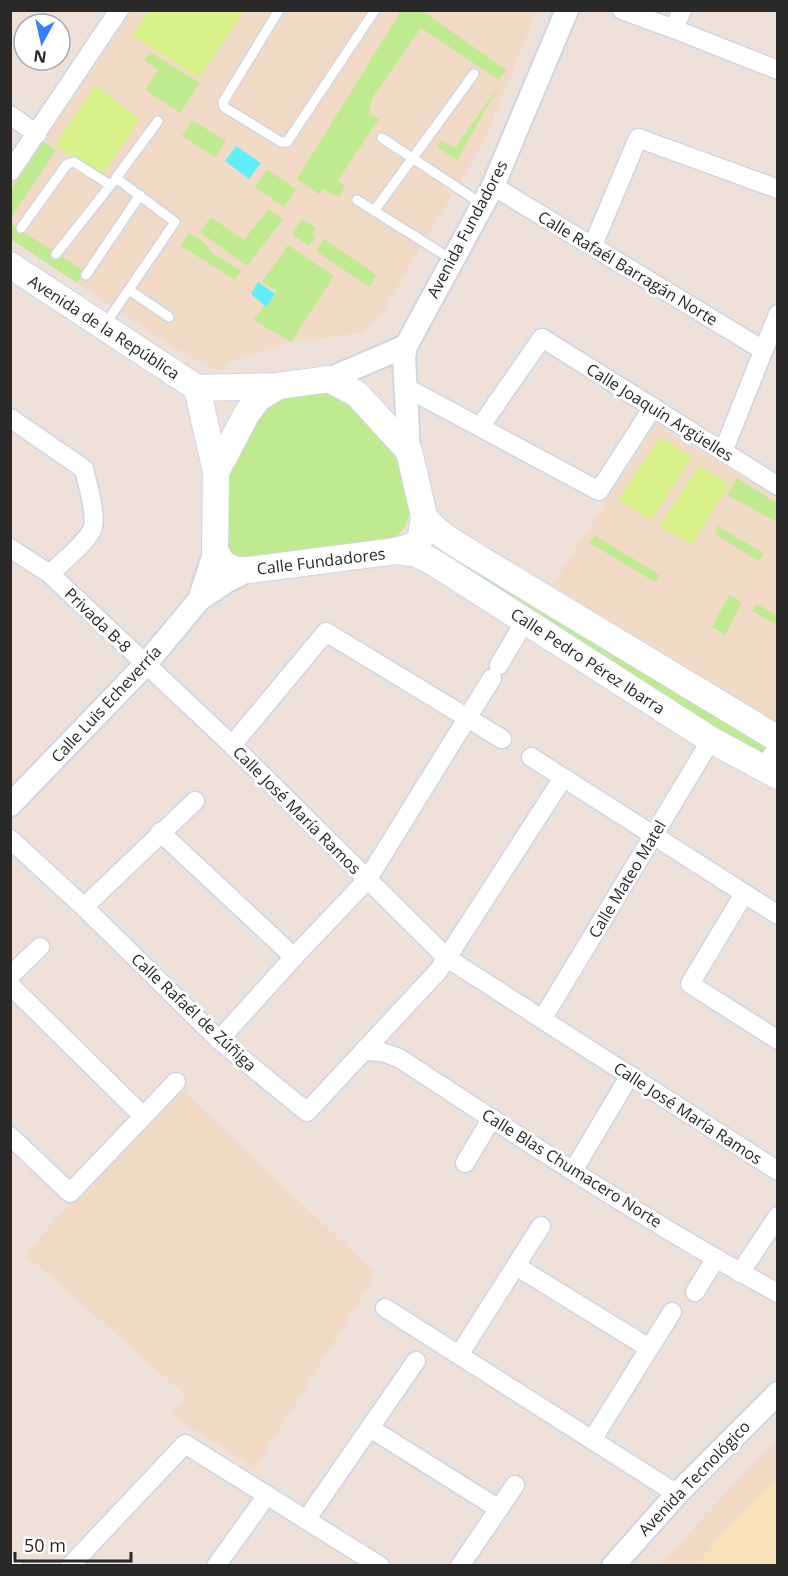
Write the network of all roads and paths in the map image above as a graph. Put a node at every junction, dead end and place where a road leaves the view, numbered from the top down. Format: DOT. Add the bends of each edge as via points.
graph roads {
  1 [pos="119,10"];
  2 [pos="279,10"];
  3 [pos="375,10"];
  4 [pos="567,10"];
  5 [pos="622,10"];
  6 [pos="682,10"];
  7 [pos="674,29"];
  8 [pos="777,70"];
  9 [pos="474,74"];
  10 [pos="10,115"];
  11 [pos="158,121"];
  12 [pos="37,134"];
  13 [pos="382,138"];
  14 [pos="412,157"];
  15 [pos="10,172"];
  16 [pos="113,181"];
  17 [pos="777,189"];
  18 [pos="140,195"];
  19 [pos="487,195"];
  20 [pos="357,200"];
  21 [pos="374,211"];
  22 [pos="21,228"];
  23 [pos="592,245"];
  24 [pos="56,254"];
  25 [pos="451,260"];
  26 [pos="10,265"];
  27 [pos="86,275"];
  28 [pos="129,290"];
  29 [pos="777,314"];
  30 [pos="169,317"];
  31 [pos="104,326"];
  32 [pos="406,346"];
  33 [pos="763,350"];
  34 [pos="328,379"];
  35 [pos="278,386"];
  36 [pos="405,387"];
  37 [pos="197,388"];
  38 [pos="652,407"];
  39 [pos="10,418"];
  40 [pos="480,427"];
  41 [pos="409,451"];
  42 [pos="723,452"];
  43 [pos="216,472"];
  44 [pos="777,486"];
  45 [pos="424,516"];
  46 [pos="10,548"];
  47 [pos="215,551"];
  48 [pos="396,551"];
  49 [pos="472,554"];
  50 [pos="249,570"];
  51 [pos="50,574"];
  52 [pos="457,577"];
  53 [pos="199,600"];
  54 [pos="525,621"];
  55 [pos="145,665"];
  56 [pos="469,718"];
  57 [pos="502,739"];
  58 [pos="777,739"];
  59 [pos="711,740"];
  60 [pos="232,745"];
  61 [pos="777,747"];
  62 [pos="531,757"];
  63 [pos="771,772"];
  64 [pos="563,778"];
  65 [pos="195,801"];
  66 [pos="10,805"];
  67 [pos="160,832"];
  68 [pos="653,836"];
  69 [pos="10,839"];
  70 [pos="367,880"];
  71 [pos="744,894"];
  72 [pos="84,907"];
  73 [pos="777,915"];
  74 [pos="40,947"];
  75 [pos="294,957"];
  76 [pos="447,958"];
  77 [pos="10,976"];
  78 [pos="10,986"];
  79 [pos="543,1018"];
  80 [pos="219,1040"];
  81 [pos="777,1040"];
  82 [pos="364,1051"];
  83 [pos="630,1075"];
  84 [pos="176,1082"];
  85 [pos="143,1116"];
  86 [pos="492,1119"];
  87 [pos="10,1136"];
  88 [pos="465,1163"];
  89 [pos="573,1171"];
  90 [pos="777,1171"];
  91 [pos="777,1216"];
  92 [pos="541,1226"];
  93 [pos="716,1258"];
  94 [pos="516,1266"];
  95 [pos="740,1273"];
  96 [pos="695,1292"];
  97 [pos="777,1293"];
  98 [pos="385,1308"];
  99 [pos="672,1312"];
  100 [pos="649,1348"];
  101 [pos="459,1355"];
  102 [pos="416,1361"];
  103 [pos="777,1392"];
  104 [pos="370,1428"];
  105 [pos="592,1440"];
  106 [pos="515,1485"];
  107 [pos="677,1494"];
  108 [pos="267,1495"];
  109 [pos="499,1509"];
  110 [pos="306,1520"];
  111 [pos="70,1566"];
  112 [pos="216,1566"];
  113 [pos="380,1566"];
  114 [pos="460,1566"];
  115 [pos="613,1566"];
  1 -- 12 [label="street"];
  2 -- 3 [label="lane" via="223,102 224,107 281,142 287,142"];
  4 -- 19 [label="street, Avenida Fundadores"];
  5 -- 7 [label="street"];
  6 -- 7 [label="street"];
  7 -- 8 [label="street"];
  9 -- 14 [label="lane"];
  10 -- 12 [label="street"];
  11 -- 16 [label="lane"];
  12 -- 15 [label="street"];
  13 -- 14 [label="lane"];
  14 -- 19 [label="lane"];
  14 -- 21 [label="lane"];
  16 -- 18 [label="lane"];
  16 -- 22 [label="lane" via="74,162 67,164"];
  16 -- 24 [label="lane"];
  17 -- 23 [label="street" via="638,138"];
  18 -- 27 [label="lane"];
  18 -- 28 [label="lane" via="175,222"];
  19 -- 23 [label="street, Calle Rafaél Barragán Norte"];
  19 -- 25 [label="street, Avenida Fundadores"];
  20 -- 21 [label="lane"];
  21 -- 25 [label="lane"];
  23 -- 33 [label="street, Calle Rafaél Barragán Norte"];
  25 -- 32 [label="street, Avenida Fundadores"];
  26 -- 31 [label="main road, Avenida de la República"];
  28 -- 30 [label="lane"];
  28 -- 31 [label="lane"];
  29 -- 33 [label="street"];
  31 -- 37 [label="main road, Avenida de la República"];
  32 -- 34 [label="street"];
  32 -- 36 [label="street, Calle Fundadores"];
  33 -- 42 [label="street"];
  34 -- 35 [label="main road"];
  34 -- 41 [label="main road, Calle Fundadores" via="357,394"];
  35 -- 37 [label="main road"];
  35 -- 43 [label="main road" via="259,398 247,413"];
  36 -- 40 [label="street"];
  36 -- 41 [label="street, Calle Fundadores"];
  37 -- 43 [label="main road"];
  38 -- 40 [label="street" via="599,491"];
  38 -- 40 [label="street, Calle Joaquín Argüelles" via="542,338"];
  38 -- 42 [label="street, Calle Joaquín Argüelles"];
  39 -- 51 [label="street, Privada B-8" via="84,469 93,528"];
  41 -- 45 [label="main road, Calle Fundadores"];
  42 -- 44 [label="street, Calle Joaquín Argüelles"];
  43 -- 47 [label="main road"];
  45 -- 48 [label="main road, Calle Fundadores" via="420,541"];
  45 -- 49 [label="main road, Calle Pedro Pérez Ibarra" via="440,534"];
  46 -- 51 [label="street, Privada B-8"];
  47 -- 50 [label="main road, Calle Fundadores" via="223,564"];
  47 -- 53 [label="street, Calle Luis Echeverría"];
  48 -- 50 [label="main road, Calle Fundadores"];
  48 -- 52 [label="main road, Calle Pedro Pérez Ibarra" via="421,556"];
  49 -- 52 [label="main road" via="462,552 453,558 452,568"];
  49 -- 58 [label="main road, Calle Pedro Pérez Ibarra"];
  50 -- 53 [label="street, Calle Luis Echeverría"];
  51 -- 55 [label="street, Privada B-8"];
  52 -- 54 [label="main road, Calle Pedro Pérez Ibarra"];
  53 -- 55 [label="street, Calle Luis Echeverría"];
  54 -- 56 [label="street"];
  54 -- 59 [label="main road, Calle Pedro Pérez Ibarra"];
  55 -- 60 [label="street, Calle José María Ramos"];
  55 -- 66 [label="street, Calle Luis Echeverría"];
  56 -- 57 [label="street"];
  56 -- 60 [label="street" via="326,632"];
  56 -- 70 [label="street"];
  59 -- 63 [label="main road, Calle Pedro Pérez Ibarra"];
  59 -- 68 [label="street, Calle Mateo Matel"];
  60 -- 70 [label="street, Calle José María Ramos"];
  61 -- 63 [label="street"];
  62 -- 64 [label="street"];
  64 -- 68 [label="street"];
  64 -- 76 [label="street"];
  65 -- 67 [label="street"];
  67 -- 72 [label="street"];
  67 -- 75 [label="street"];
  68 -- 71 [label="street"];
  68 -- 79 [label="street, Calle Mateo Matel"];
  69 -- 72 [label="street, Calle Rafaél de Zúñiga"];
  70 -- 75 [label="street"];
  70 -- 76 [label="street, Calle José María Ramos"];
  71 -- 73 [label="street"];
  71 -- 81 [label="street" via="690,984"];
  72 -- 80 [label="street, Calle Rafaél de Zúñiga"];
  74 -- 77 [label="street"];
  75 -- 80 [label="street"];
  76 -- 79 [label="street, Calle José María Ramos"];
  76 -- 82 [label="street"];
  78 -- 85 [label="street"];
  79 -- 83 [label="street, Calle José María Ramos"];
  80 -- 82 [label="street, Calle Rafaél de Zúñiga" via="307,1112"];
  82 -- 86 [label="street, Calle Blas Chumacero Norte" via="399,1058"];
  83 -- 89 [label="street"];
  83 -- 90 [label="street, Calle José María Ramos"];
  84 -- 85 [label="street"];
  85 -- 87 [label="street" via="70,1193"];
  86 -- 88 [label="street"];
  86 -- 89 [label="street, Calle Blas Chumacero Norte"];
  89 -- 93 [label="street, Calle Blas Chumacero Norte"];
  91 -- 95 [label="street"];
  92 -- 94 [label="street"];
  93 -- 95 [label="street, Calle Blas Chumacero Norte"];
  93 -- 96 [label="street"];
  94 -- 100 [label="street"];
  94 -- 101 [label="street"];
  95 -- 97 [label="street, Calle Blas Chumacero Norte"];
  98 -- 101 [label="street"];
  99 -- 100 [label="street"];
  100 -- 105 [label="street"];
  101 -- 105 [label="street"];
  102 -- 104 [label="street"];
  103 -- 107 [label="street, Avenida Tecnológico"];
  104 -- 109 [label="street"];
  104 -- 110 [label="street"];
  105 -- 107 [label="street"];
  106 -- 109 [label="street"];
  107 -- 115 [label="street, Avenida Tecnológico"];
  108 -- 110 [label="street"];
  108 -- 111 [label="street" via="185,1444"];
  108 -- 112 [label="street"];
  109 -- 114 [label="street"];
  110 -- 113 [label="street"];
}
